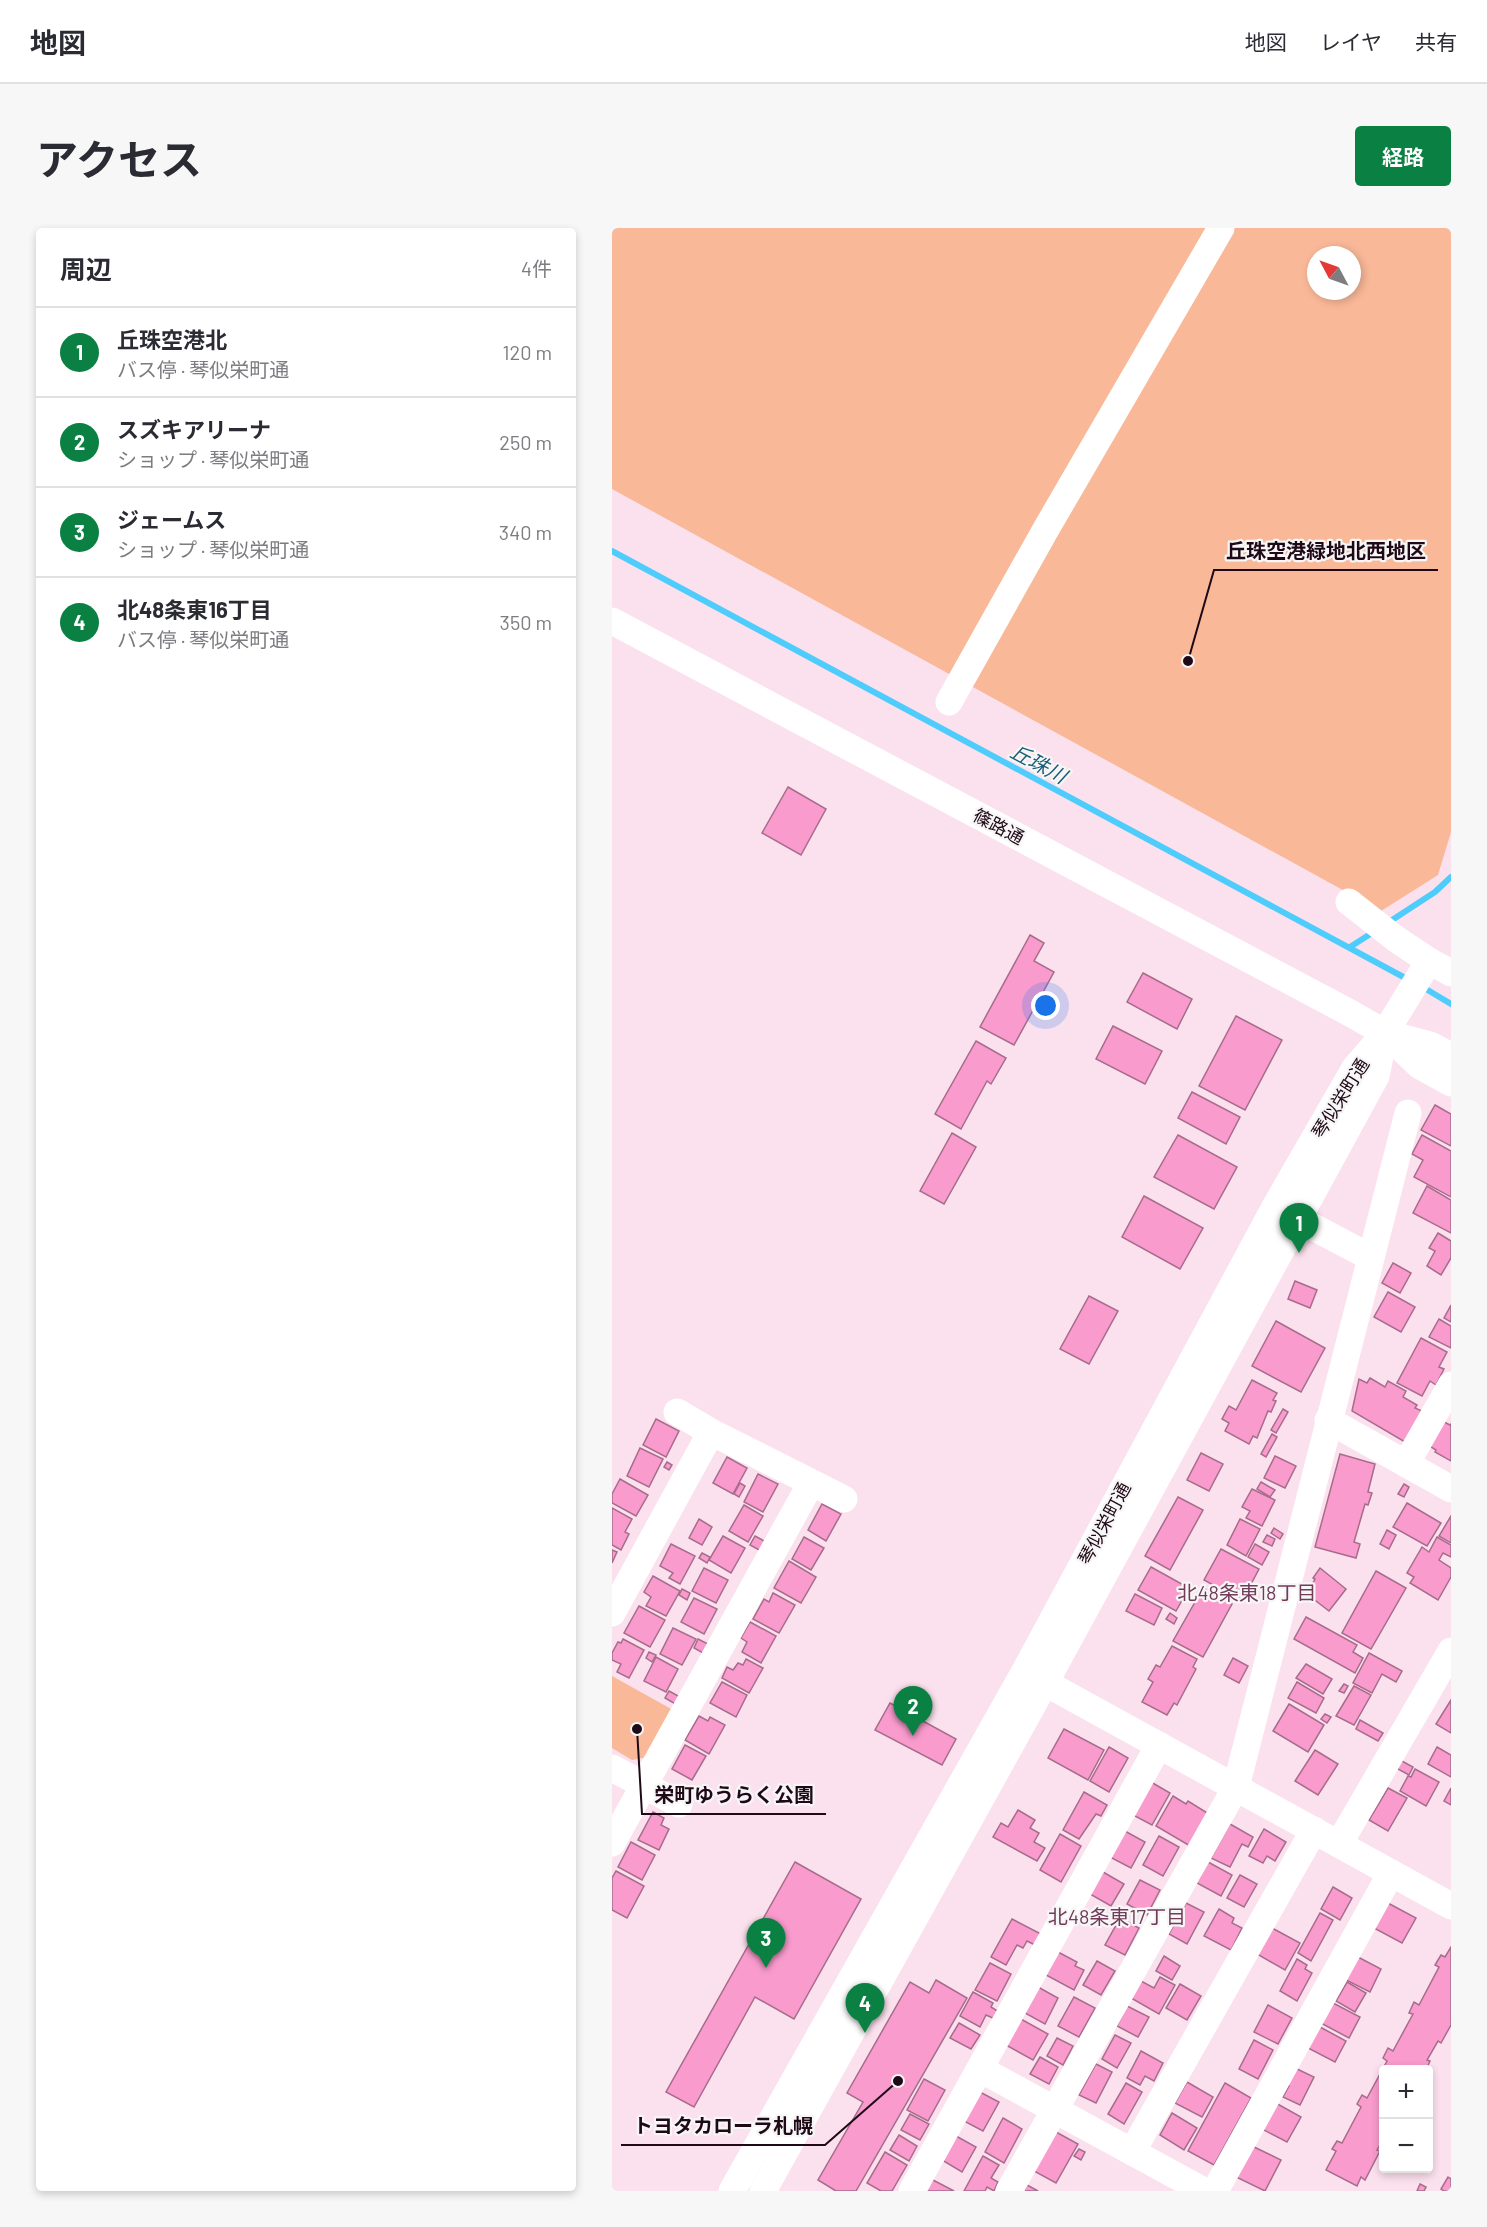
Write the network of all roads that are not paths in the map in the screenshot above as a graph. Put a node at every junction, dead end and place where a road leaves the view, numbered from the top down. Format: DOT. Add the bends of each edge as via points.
graph roads {
  1 [pos="1221,228"];
  2 [pos="612,621"];
  3 [pos="949,702"];
  4 [pos="1358,908"];
  5 [pos="1429,974"];
  6 [pos="1385,1033"];
  7 [pos="1451,1056"];
  8 [pos="1451,1083"];
  9 [pos="1408,1113"];
  10 [pos="1286,1213"];
  11 [pos="1370,1257"];
  12 [pos="1451,1385"];
  13 [pos="677,1412"];
  14 [pos="1328,1420"];
  15 [pos="711,1432"];
  16 [pos="1406,1464"];
  17 [pos="811,1482"];
  18 [pos="1451,1489"];
  19 [pos="844,1499"];
  20 [pos="612,1612"];
  21 [pos="1451,1651"];
  22 [pos="1035,1677"];
  23 [pos="1158,1745"];
  24 [pos="612,1768"];
  25 [pos="644,1785"];
  26 [pos="1236,1787"];
  27 [pos="678,1804"];
  28 [pos="1314,1830"];
  29 [pos="612,1843"];
  30 [pos="1339,1844"];
  31 [pos="1391,1873"];
  32 [pos="1451,1906"];
  33 [pos="980,2069"];
  34 [pos="1053,2109"];
  35 [pos="1132,2152"];
  36 [pos="732,2191"];
  37 [pos="763,2191"];
  38 [pos="912,2191"];
  39 [pos="1009,2191"];
  40 [pos="1204,2191"];
  41 [pos="1215,2191"];
  1 -- 3 [label="street"];
  2 -- 6 [label="street, 篠路通"];
  4 -- 5 [label="street" via="1396,939"];
  5 -- 6 [label="street, 琴似栄町通"];
  6 -- 7 [label="street, 篠路通" via="1430,1045"];
  6 -- 8 [label="street, 篠路通" via="1420,1066"];
  6 -- 10 [label="street, 琴似栄町通" via="1356,1068"];
  9 -- 11 [label="street"];
  10 -- 11 [label="street"];
  10 -- 22 [label="street, 琴似栄町通"];
  11 -- 14 [label="street"];
  12 -- 16 [label="street"];
  13 -- 15 [label="street"];
  14 -- 16 [label="street"];
  14 -- 26 [label="street"];
  15 -- 17 [label="street"];
  15 -- 20 [label="street"];
  16 -- 18 [label="street"];
  17 -- 19 [label="street"];
  17 -- 25 [label="street"];
  21 -- 30 [label="street"];
  22 -- 23 [label="street"];
  22 -- 36 [label="street, 琴似栄町通"];
  22 -- 37 [label="street, 琴似栄町通"];
  23 -- 26 [label="street"];
  23 -- 33 [label="street"];
  24 -- 25 [label="street"];
  25 -- 27 [label="street"];
  25 -- 29 [label="street"];
  26 -- 28 [label="street"];
  26 -- 34 [label="street"];
  28 -- 30 [label="street"];
  28 -- 35 [label="street"];
  30 -- 31 [label="street"];
  31 -- 32 [label="street"];
  31 -- 41 [label="street"];
  33 -- 34 [label="street"];
  33 -- 38 [label="street"];
  34 -- 35 [label="street"];
  34 -- 39 [label="street"];
  35 -- 40 [label="street"];
}
